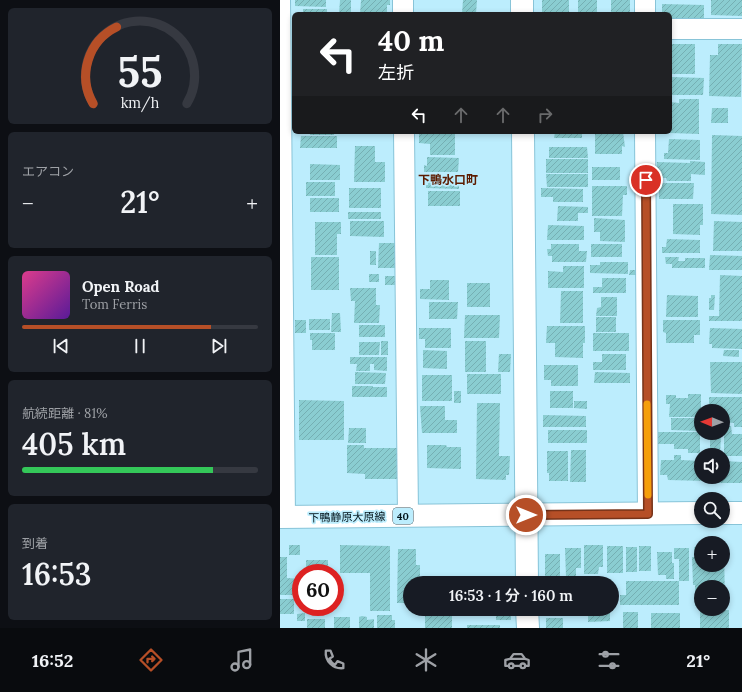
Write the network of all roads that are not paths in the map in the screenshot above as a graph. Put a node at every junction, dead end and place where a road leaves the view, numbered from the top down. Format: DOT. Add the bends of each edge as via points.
graph roads {
  1 [pos="280,0"];
  2 [pos="403,0"];
  3 [pos="522,0"];
  4 [pos="645,0"];
  5 [pos="403,12"];
  6 [pos="522,12"];
  7 [pos="645,12"];
  8 [pos="672,29"];
  9 [pos="742,29"];
  10 [pos="292,34"];
  11 [pos="280,35"];
  12 [pos="404,134"];
  13 [pos="523,134"];
  14 [pos="645,134"];
  15 [pos="694,513"];
  16 [pos="730,513"];
  17 [pos="742,513"];
  18 [pos="648,514"];
  19 [pos="526,515"];
  20 [pos="408,516"];
  21 [pos="283,517"];
  22 [pos="527,576"];
  23 [pos="528,616"];
  24 [pos="528,628"];
  1 -- 11 [label="street"];
  2 -- 5 [label="street"];
  3 -- 6 [label="street"];
  4 -- 7 [label="street"];
  8 -- 9 [label="street"];
  10 -- 11 [label="street"];
  11 -- 21 [label="street"];
  12 -- 20 [label="street"];
  13 -- 19 [label="street"];
  14 -- 18 [label="street"];
  15 -- 18 [label="street, 下鴨静原大原線 / 40"];
  16 -- 17 [label="street"];
  18 -- 19 [label="street, 下鴨静原大原線 / 40"];
  19 -- 20 [label="street, 下鴨静原大原線 / 40"];
  19 -- 22 [label="street"];
  20 -- 21 [label="street, 下鴨静原大原線 / 40"];
  23 -- 24 [label="street"];
}
